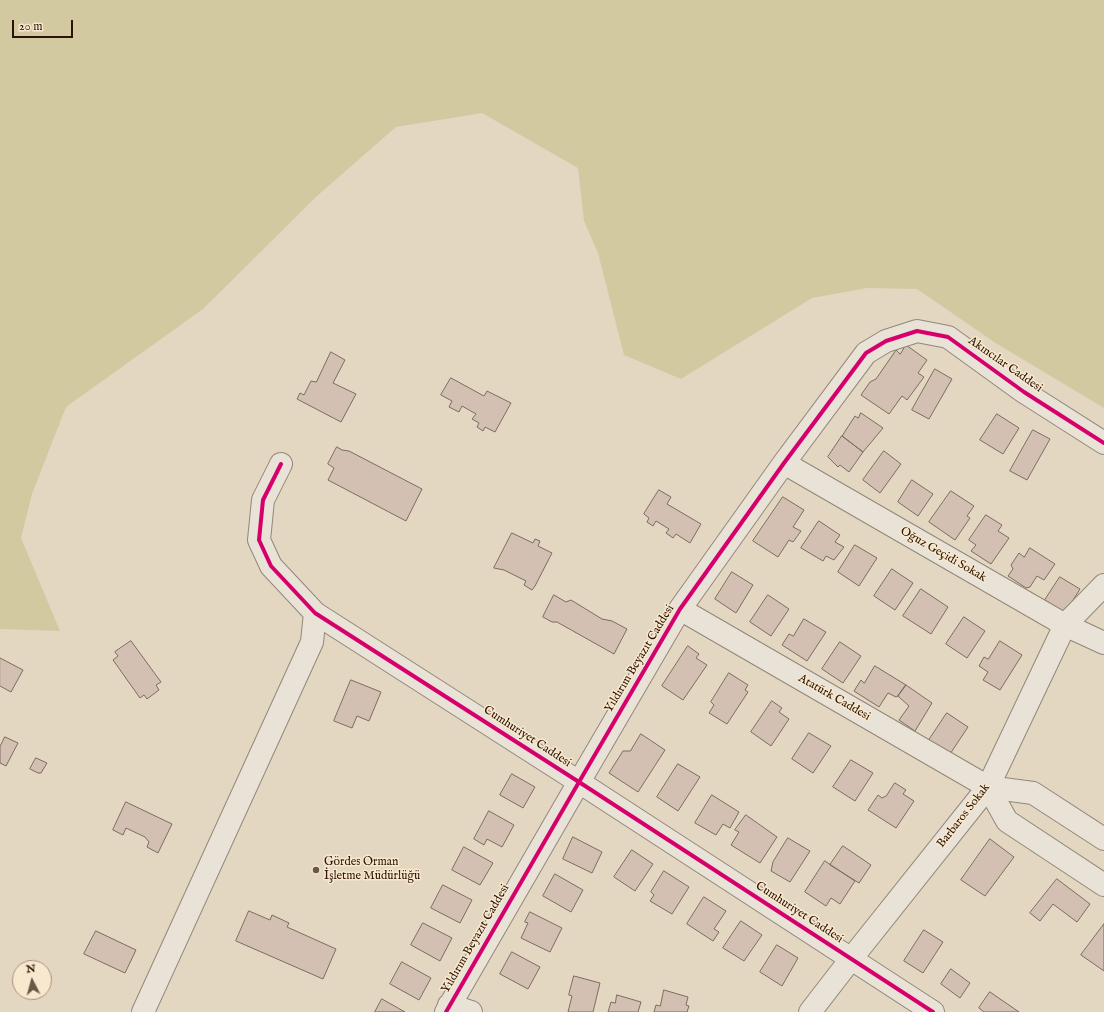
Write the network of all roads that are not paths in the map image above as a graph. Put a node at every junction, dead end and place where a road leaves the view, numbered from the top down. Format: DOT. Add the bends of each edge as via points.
graph roads {
  1 [pos="886,341"];
  2 [pos="1104,443"];
  3 [pos="784,463"];
  4 [pos="280,464"];
  5 [pos="1104,585"];
  6 [pos="680,610"];
  7 [pos="315,613"];
  8 [pos="1065,625"];
  9 [pos="1104,643"];
  10 [pos="579,782"];
  11 [pos="988,786"];
  12 [pos="1104,839"];
  13 [pos="1104,885"];
  14 [pos="850,959"];
  15 [pos="447,1008"];
  16 [pos="143,1012"];
  17 [pos="471,1012"];
  18 [pos="810,1012"];
  19 [pos="934,1012"];
  1 -- 2 [label="street, Akıncılar Caddesi" via="917,331 948,337 1024,392"];
  1 -- 3 [label="street, Yıldırım Beyazıt Caddesi" via="866,353"];
  3 -- 6 [label="street, Yıldırım Beyazıt Caddesi"];
  3 -- 8 [label="street, Oğuz Geçidi Sokak"];
  4 -- 7 [label="street, Cumhuriyet Caddesi" via="263,500 259,540 271,566"];
  5 -- 8 [label="street, Barbaros Sokak"];
  6 -- 10 [label="street, Yıldırım Beyazıt Caddesi"];
  6 -- 11 [label="street, Atatürk Caddesi"];
  7 -- 10 [label="street, Cumhuriyet Caddesi"];
  7 -- 16 [label="street" via="312,642"];
  8 -- 9 [label="street, Oğuz Geçidi Sokak"];
  8 -- 11 [label="street, Barbaros Sokak"];
  10 -- 14 [label="street, Cumhuriyet Caddesi"];
  10 -- 15 [label="street, Yıldırım Beyazıt Caddesi"];
  11 -- 12 [label="street, Atatürk Caddesi" via="1033,793"];
  11 -- 13 [label="street" via="1007,821"];
  11 -- 14 [label="street, Barbaros Sokak"];
  14 -- 18 [label="street, Barbaros Sokak"];
  14 -- 19 [label="street, Cumhuriyet Caddesi"];
  15 -- 17 [label="street"];
}
